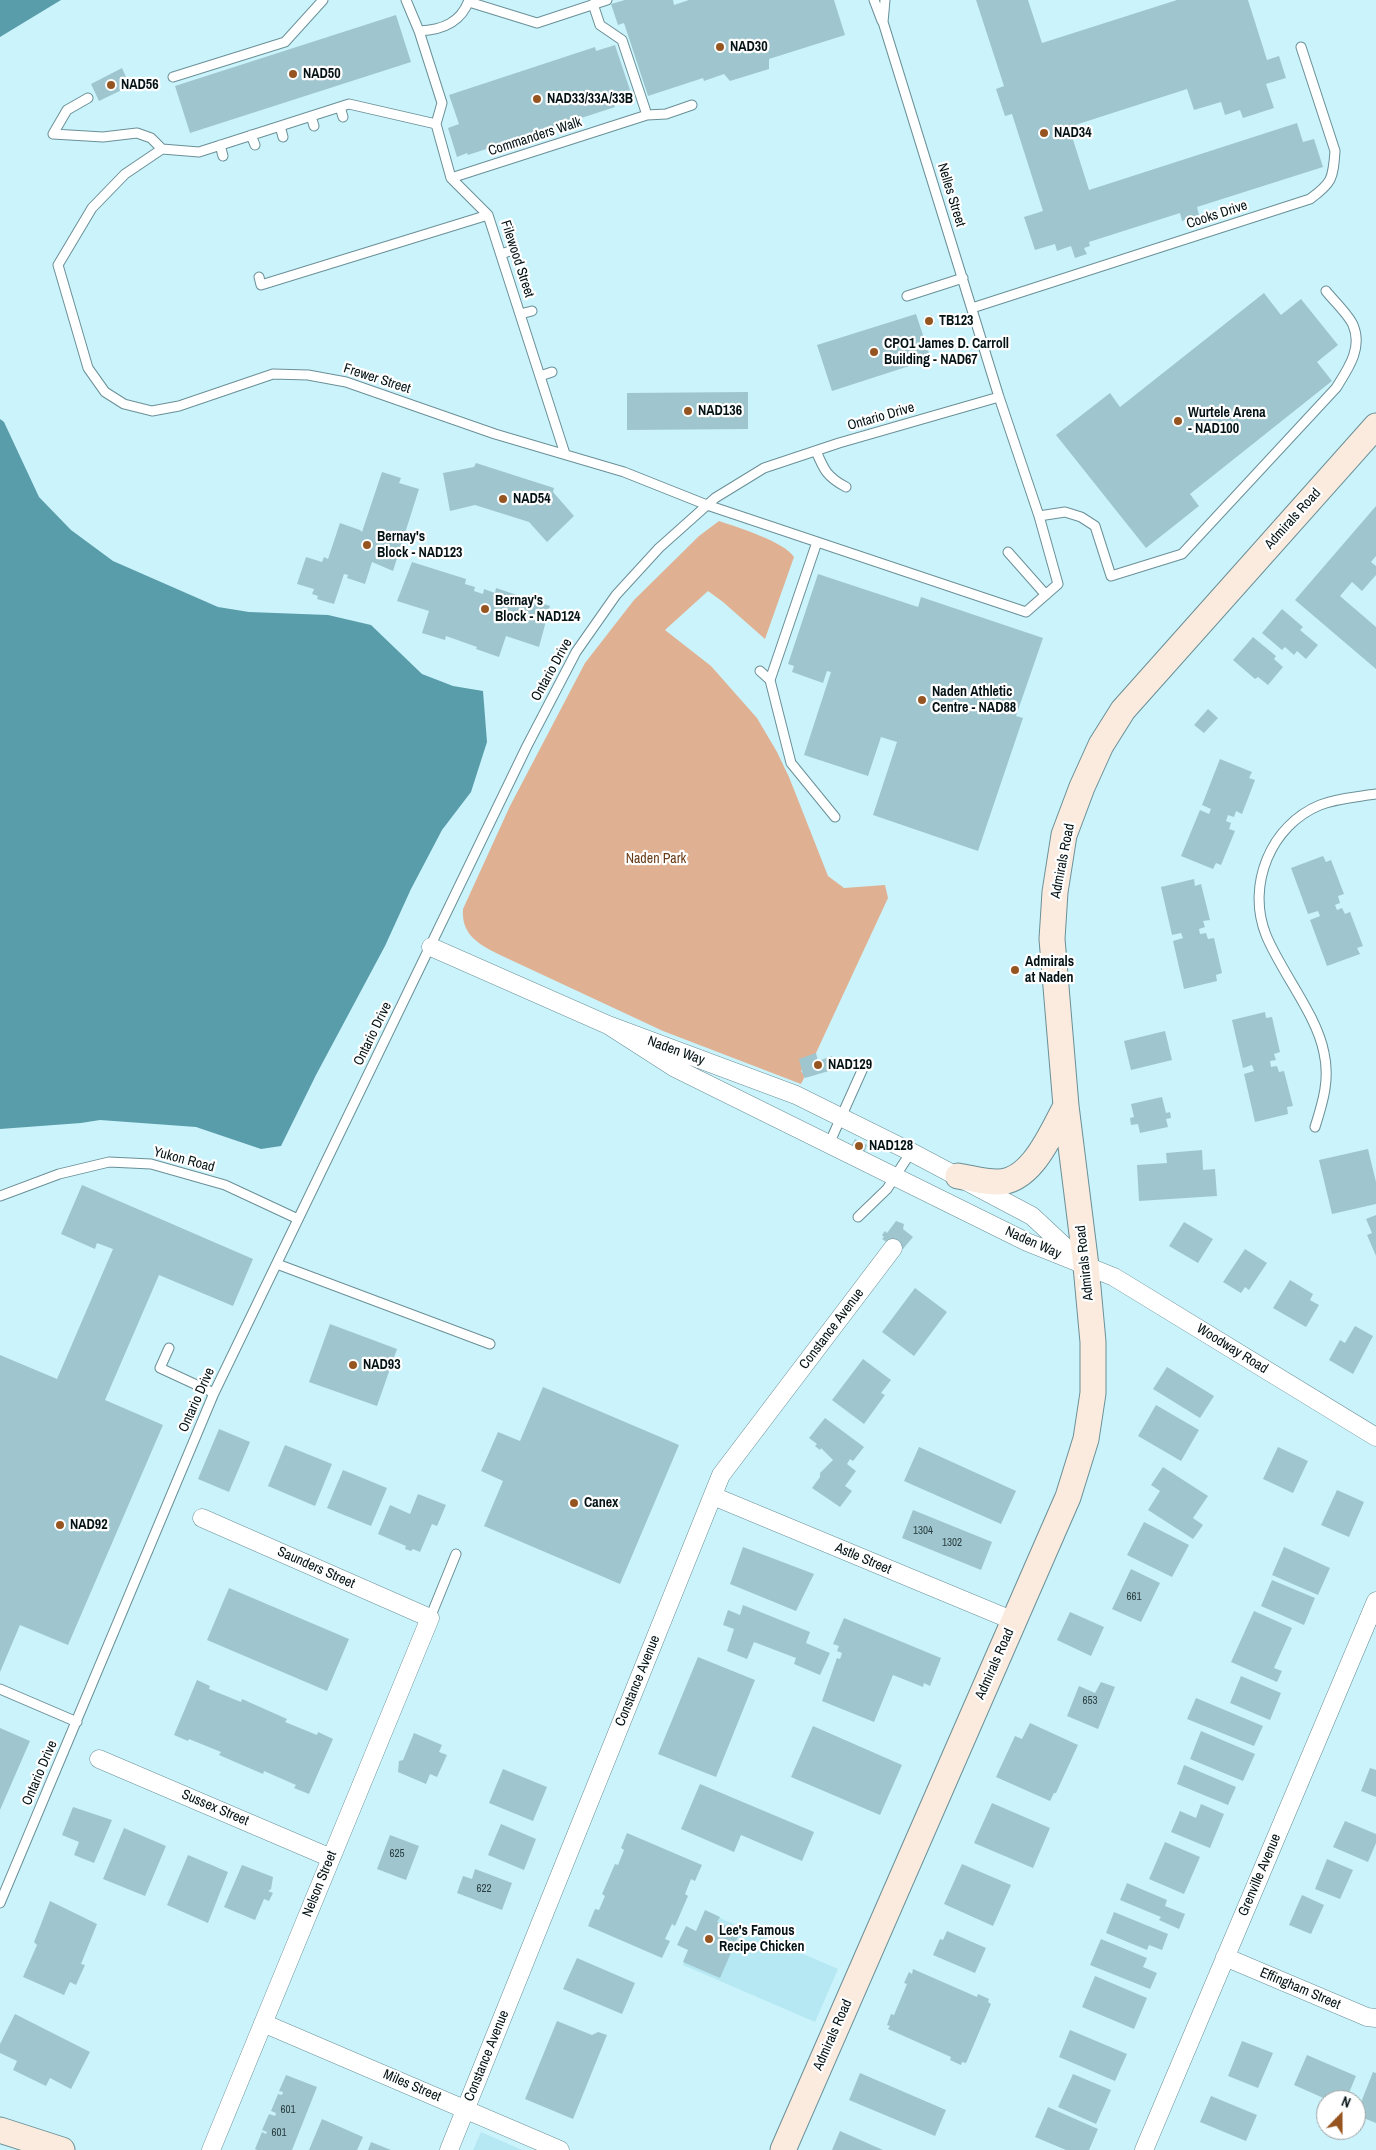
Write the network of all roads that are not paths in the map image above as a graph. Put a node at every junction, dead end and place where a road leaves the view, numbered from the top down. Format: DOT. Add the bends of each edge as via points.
graph roads {
  1 [pos="323,0"];
  2 [pos="406,0"];
  3 [pos="607,0"];
  4 [pos="874,0"];
  5 [pos="885,0"];
  6 [pos="469,1"];
  7 [pos="593,4"];
  8 [pos="883,22"];
  9 [pos="419,31"];
  10 [pos="1301,47"];
  11 [pos="173,77"];
  12 [pos="88,98"];
  13 [pos="692,105"];
  14 [pos="340,107"];
  15 [pos="651,115"];
  16 [pos="311,116"];
  17 [pos="342,117"];
  18 [pos="436,124"];
  19 [pos="280,126"];
  20 [pos="314,126"];
  21 [pos="252,136"];
  22 [pos="283,137"];
  23 [pos="220,145"];
  24 [pos="255,146"];
  25 [pos="162,149"];
  26 [pos="223,156"];
  27 [pos="451,178"];
  28 [pos="488,214"];
  29 [pos="513,250"];
  30 [pos="501,254"];
  31 [pos="259,277"];
  32 [pos="963,278"];
  33 [pos="1326,291"];
  34 [pos="907,296"];
  35 [pos="972,308"];
  36 [pos="532,310"];
  37 [pos="520,314"];
  38 [pos="552,372"];
  39 [pos="540,376"];
  40 [pos="1000,397"];
  41 [pos="1376,426"];
  42 [pos="816,451"];
  43 [pos="565,454"];
  44 [pos="846,487"];
  45 [pos="707,505"];
  46 [pos="1039,516"];
  47 [pos="817,542"];
  48 [pos="1008,552"];
  49 [pos="1046,595"];
  50 [pos="760,671"];
  51 [pos="770,680"];
  52 [pos="1376,794"];
  53 [pos="835,817"];
  54 [pos="431,947"];
  55 [pos="608,1025"];
  56 [pos="864,1066"];
  57 [pos="1066,1106"];
  58 [pos="841,1117"];
  59 [pos="1315,1127"];
  60 [pos="829,1144"];
  61 [pos="912,1152"];
  62 [pos="958,1176"];
  63 [pos="895,1177"];
  64 [pos="0,1196"];
  65 [pos="858,1217"];
  66 [pos="298,1218"];
  67 [pos="893,1248"];
  68 [pos="277,1264"];
  69 [pos="1086,1266"];
  70 [pos="490,1344"];
  71 [pos="169,1348"];
  72 [pos="214,1393"];
  73 [pos="1376,1437"];
  74 [pos="713,1496"];
  75 [pos="202,1518"];
  76 [pos="456,1554"];
  77 [pos="1376,1601"];
  78 [pos="430,1618"];
  79 [pos="1014,1621"];
  80 [pos="0,1689"];
  81 [pos="77,1722"];
  82 [pos="99,1759"];
  83 [pos="331,1858"];
  84 [pos="4,1883"];
  85 [pos="0,1902"];
  86 [pos="1226,1957"];
  87 [pos="1376,2018"];
  88 [pos="263,2023"];
  89 [pos="466,2109"];
  90 [pos="0,2130"];
  91 [pos="62,2150"];
  92 [pos="211,2150"];
  93 [pos="450,2150"];
  94 [pos="560,2150"];
  95 [pos="783,2150"];
  96 [pos="1144,2150"];
  1 -- 11 [label="lane" via="285,42"];
  2 -- 9 [label="lane"];
  3 -- 7 [label="lane"];
  4 -- 8 [label="lane"];
  5 -- 8 [label="lane, Nelles Street"];
  6 -- 7 [label="lane" via="537,23"];
  6 -- 9 [label="lane" via="457,20 436,30"];
  7 -- 15 [label="lane" via="600,25 622,40"];
  8 -- 32 [label="lane, Nelles Street"];
  9 -- 18 [label="lane" via="442,103"];
  10 -- 35 [label="lane, Cooks Drive" via="1335,151 1328,186 1310,199"];
  12 -- 25 [label="lane" via="67,110 53,134 103,138 137,133 151,138"];
  13 -- 15 [label="lane, Commanders Walk" via="666,114"];
  14 -- 16 [label="lane"];
  14 -- 17 [label="lane"];
  14 -- 18 [label="lane" via="349,104"];
  15 -- 27 [label="lane, Commanders Walk"];
  16 -- 19 [label="lane"];
  16 -- 20 [label="lane"];
  18 -- 27 [label="lane"];
  19 -- 21 [label="lane"];
  19 -- 22 [label="lane"];
  21 -- 23 [label="lane"];
  21 -- 24 [label="lane"];
  23 -- 25 [label="lane" via="199,152"];
  23 -- 26 [label="lane"];
  25 -- 43 [label="lane, Frewer Street" via="125,174 92,208 58,265 88,368 105,392 124,404 152,410 179,406 273,374 308,375 346,382 495,434"];
  27 -- 28 [label="lane, Filewood Street"];
  28 -- 30 [label="lane, Filewood Street"];
  28 -- 31 [label="lane" via="352,252 292,271 261,285"];
  29 -- 30 [label="lane"];
  30 -- 37 [label="lane, Filewood Street"];
  32 -- 34 [label="lane"];
  32 -- 35 [label="lane, Nelles Street"];
  33 -- 46 [label="lane" via="1353,325 1357,344 1352,364 1336,388 1182,554 1111,576 1095,526 1065,512"];
  35 -- 40 [label="lane, Nelles Street"];
  36 -- 37 [label="lane"];
  37 -- 39 [label="lane, Filewood Street"];
  38 -- 39 [label="lane"];
  39 -- 43 [label="lane, Filewood Street"];
  40 -- 42 [label="lane, Ontario Drive"];
  40 -- 46 [label="lane, Nelles Street"];
  41 -- 57 [label="main road, Admirals Road" via="1123,710 1101,745 1064,835 1055,892 1052,939"];
  42 -- 44 [label="lane" via="832,479"];
  42 -- 45 [label="lane, Ontario Drive" via="764,468"];
  43 -- 45 [label="lane, Frewer Street" via="624,472"];
  45 -- 47 [label="lane, Frewer Street"];
  45 -- 54 [label="lane, Ontario Drive" via="659,548 616,595 576,652 527,746"];
  46 -- 49 [label="lane, Nelles Street" via="1058,584"];
  47 -- 49 [label="lane, Frewer Street" via="1026,612"];
  47 -- 51 [label="lane"];
  48 -- 49 [label="lane"];
  50 -- 51 [label="lane"];
  51 -- 53 [label="lane" via="791,763"];
  52 -- 59 [label="lane" via="1332,801 1298,818 1273,847 1260,883 1260,909 1266,934 1315,1027 1324,1051 1327,1077"];
  54 -- 55 [label="street, Naden Way"];
  54 -- 66 [label="lane, Ontario Drive"];
  55 -- 58 [label="street, Naden Way" via="796,1095"];
  55 -- 60 [label="street, Naden Way" via="675,1068"];
  56 -- 58 [label="lane"];
  57 -- 62 [label="main road" via="1037,1159 1016,1177 998,1182"];
  57 -- 69 [label="main road, Admirals Road"];
  58 -- 60 [label="lane"];
  58 -- 61 [label="street, Naden Way"];
  60 -- 63 [label="street, Naden Way"];
  61 -- 62 [label="street, Naden Way"];
  61 -- 63 [label="lane"];
  62 -- 69 [label="street, Naden Way" via="1032,1216"];
  63 -- 65 [label="lane" via="887,1190"];
  63 -- 69 [label="street, Naden Way" via="1027,1242"];
  64 -- 66 [label="lane, Yukon Road" via="59,1174 109,1162 151,1164 225,1185"];
  66 -- 68 [label="lane, Ontario Drive"];
  67 -- 74 [label="street, Constance Avenue" via="721,1475"];
  68 -- 70 [label="lane"];
  68 -- 72 [label="lane, Ontario Drive"];
  69 -- 73 [label="street, Woodway Road" via="1114,1277"];
  69 -- 79 [label="main road, Admirals Road" via="1093,1384 1086,1439 1068,1497"];
  71 -- 72 [label="lane" via="160,1368"];
  72 -- 81 [label="lane, Ontario Drive"];
  74 -- 79 [label="street, Astle Street"];
  74 -- 89 [label="street, Constance Avenue"];
  75 -- 78 [label="street, Saunders Street"];
  76 -- 78 [label="lane"];
  77 -- 86 [label="street, Grenville Avenue"];
  78 -- 83 [label="street, Nelson Street"];
  79 -- 95 [label="main road, Admirals Road"];
  80 -- 81 [label="lane"];
  81 -- 84 [label="lane, Ontario Drive"];
  82 -- 83 [label="street, Sussex Street"];
  83 -- 88 [label="street, Nelson Street"];
  84 -- 85 [label="lane, Ontario Drive"];
  86 -- 87 [label="street, Effingham Street"];
  86 -- 96 [label="street, Grenville Avenue"];
  88 -- 89 [label="street, Miles Street"];
  88 -- 92 [label="street, Nelson Street"];
  89 -- 93 [label="street, Constance Avenue"];
  89 -- 94 [label="street, Miles Street"];
  90 -- 91 [label="main road"];
}
